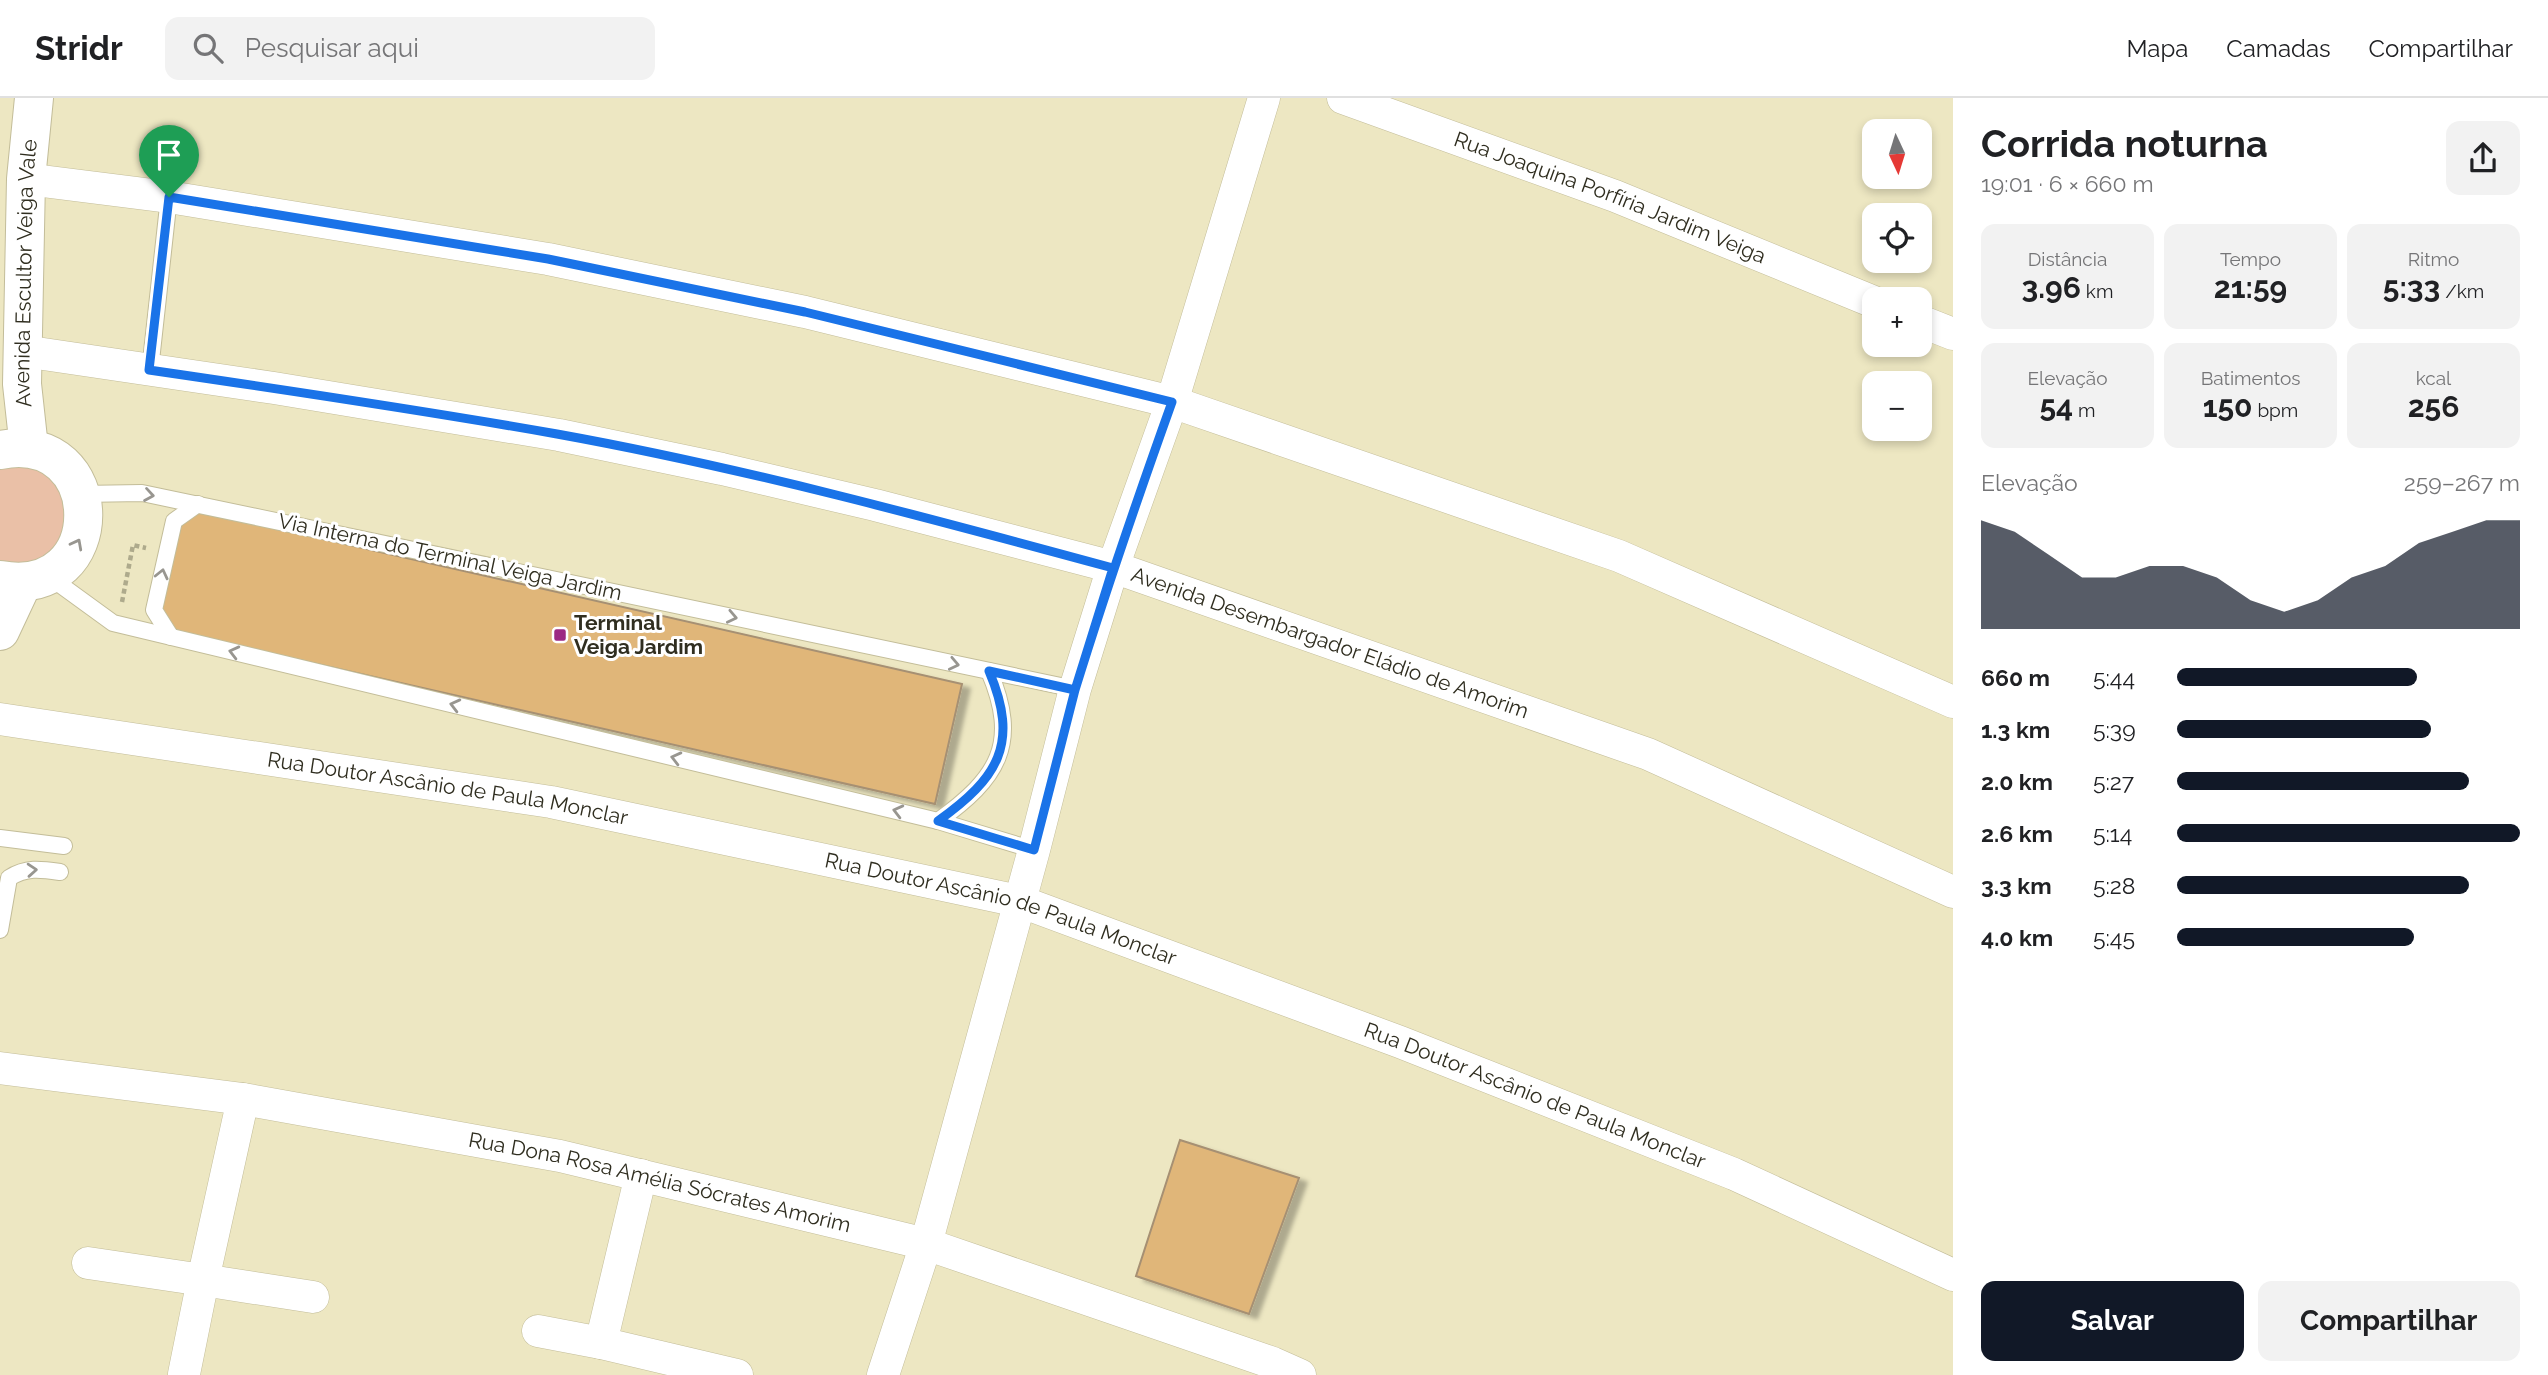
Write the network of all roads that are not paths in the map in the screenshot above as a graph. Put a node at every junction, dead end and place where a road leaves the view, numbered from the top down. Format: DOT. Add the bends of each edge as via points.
graph roads {
  1 [pos="34,98"];
  2 [pos="1264,98"];
  3 [pos="1343,98"];
  4 [pos="26,178"];
  5 [pos="169,197"];
  6 [pos="1862,297"];
  7 [pos="1932,326"];
  8 [pos="1953,334"];
  9 [pos="23,351"];
  10 [pos="149,370"];
  11 [pos="1172,402"];
  12 [pos="15,449"];
  13 [pos="81,494"];
  14 [pos="198,504"];
  15 [pos="1113,568"];
  16 [pos="24,579"];
  17 [pos="0,631"];
  18 [pos="171,636"];
  19 [pos="989,671"];
  20 [pos="1075,690"];
  21 [pos="1953,702"];
  22 [pos="0,719"];
  23 [pos="938,821"];
  24 [pos="0,838"];
  25 [pos="64,846"];
  26 [pos="1034,850"];
  27 [pos="60,872"];
  28 [pos="1953,892"];
  29 [pos="1019,901"];
  30 [pos="0,930"];
  31 [pos="0,1068"];
  32 [pos="243,1099"];
  33 [pos="641,1175"];
  34 [pos="926,1244"];
  35 [pos="88,1263"];
  36 [pos="1953,1275"];
  37 [pos="203,1280"];
  38 [pos="313,1297"];
  39 [pos="538,1331"];
  40 [pos="601,1343"];
  41 [pos="184,1374"];
  42 [pos="737,1375"];
  43 [pos="883,1375"];
  44 [pos="1300,1375"];
  1 -- 4 [label="main road, Avenida Escultor Veiga Vale"];
  2 -- 11 [label="street"];
  3 -- 6 [label="street, Rua Joaquina Porfíria Jardim Veiga" via="1615,196"];
  4 -- 5 [label="street"];
  4 -- 9 [label="main road, Avenida Escultor Veiga Vale"];
  5 -- 10 [label="lane"];
  5 -- 11 [label="street" via="548,259 805,312"];
  7 -- 8 [label="street"];
  9 -- 10 [label="street, Avenida Desembargador Eládio de Amorim"];
  9 -- 12 [label="main road, Avenida Escultor Veiga Vale"];
  10 -- 15 [label="street, Avenida Desembargador Eládio de Amorim" via="559,435 722,468"];
  11 -- 15 [label="street"];
  11 -- 21 [label="street" via="1619,556"];
  12 -- 13 [label="main road" via="47,454 74,477"];
  13 -- 14 [label="lane, Via Interna do Terminal Veiga Jardim, one-way" via="142,493"];
  16 -- 13 [label="main road, one-way" via="63,564 76,549 85,513"];
  18 -- 14 [label="lane, one-way" via="154,610 174,521"];
  14 -- 19 [label="lane, Via Interna do Terminal Veiga Jardim, one-way"];
  15 -- 20 [label="street"];
  15 -- 28 [label="street, Avenida Desembargador Eládio de Amorim" via="1648,754"];
  16 -- 17 [label="main road"];
  16 -- 18 [label="lane" via="113,623"];
  23 -- 18 [label="lane, one-way"];
  19 -- 20 [label="lane, Via Interna do Terminal Veiga Jardim"];
  19 -- 23 [label="lane" via="1000,697 1003,728 999,754 978,789"];
  20 -- 26 [label="street"];
  22 -- 29 [label="street, Rua Doutor Ascânio de Paula Monclar" via="551,802"];
  23 -- 26 [label="lane"];
  24 -- 25 [label="lane"];
  26 -- 29 [label="street"];
  30 -- 27 [label="lane, one-way" via="9,878 22,870"];
  29 -- 34 [label="street"];
  29 -- 36 [label="street, Rua Doutor Ascânio de Paula Monclar" via="1734,1174"];
  31 -- 32 [label="street, Rua Dona Rosa Amélia Sócrates Amorim"];
  32 -- 33 [label="street, Rua Dona Rosa Amélia Sócrates Amorim"];
  32 -- 37 [label="street"];
  33 -- 34 [label="street, Rua Dona Rosa Amélia Sócrates Amorim"];
  33 -- 40 [label="street"];
  34 -- 43 [label="street"];
  34 -- 44 [label="street, Rua Dona Rosa Amélia Sócrates Amorim"];
  35 -- 37 [label="street"];
  37 -- 38 [label="street"];
  37 -- 41 [label="street"];
  39 -- 40 [label="street"];
  40 -- 42 [label="street"];
}
